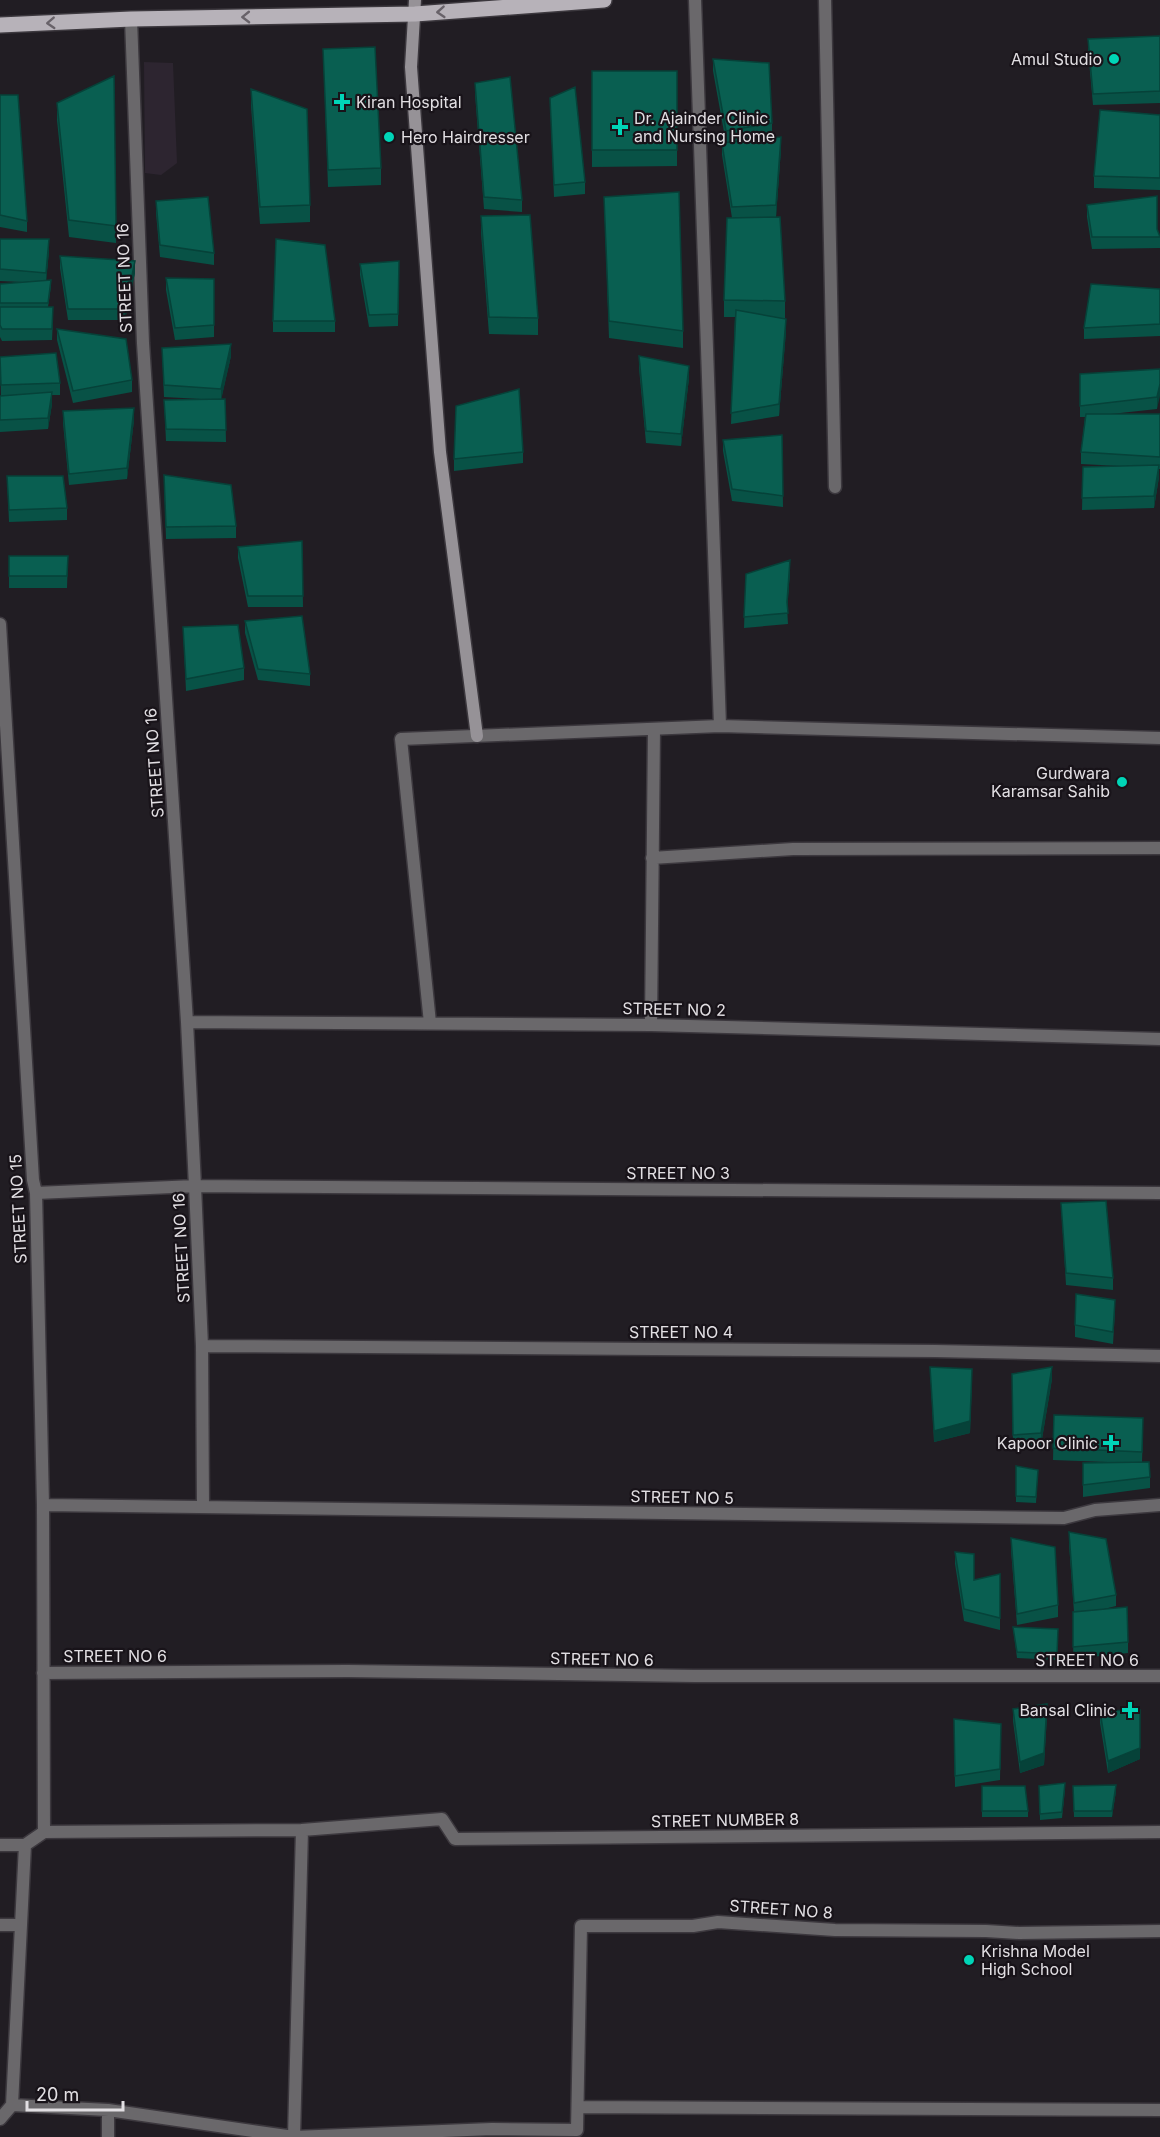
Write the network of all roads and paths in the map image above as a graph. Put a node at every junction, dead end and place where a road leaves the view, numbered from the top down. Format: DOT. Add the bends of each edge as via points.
graph roads {
  1 [pos="604,0"];
  2 [pos="695,0"];
  3 [pos="825,0"];
  4 [pos="415,7"];
  5 [pos="131,18"];
  6 [pos="0,25"];
  7 [pos="835,487"];
  8 [pos="0,624"];
  9 [pos="720,726"];
  10 [pos="654,729"];
  11 [pos="477,736"];
  12 [pos="1160,738"];
  13 [pos="1160,848"];
  14 [pos="652,858"];
  15 [pos="187,1022"];
  16 [pos="430,1023"];
  17 [pos="651,1024"];
  18 [pos="1160,1039"];
  19 [pos="195,1186"];
  20 [pos="36,1193"];
  21 [pos="1160,1193"];
  22 [pos="202,1346"];
  23 [pos="1160,1356"];
  24 [pos="43,1505"];
  25 [pos="1160,1505"];
  26 [pos="203,1506"];
  27 [pos="43,1673"];
  28 [pos="1160,1676"];
  29 [pos="302,1830"];
  30 [pos="44,1832"];
  31 [pos="1160,1832"];
  32 [pos="0,1845"];
  33 [pos="25,1845"];
  34 [pos="0,1925"];
  35 [pos="21,1925"];
  36 [pos="1160,1931"];
  37 [pos="12,2105"];
  38 [pos="578,2107"];
  39 [pos="108,2110"];
  40 [pos="1160,2110"];
  41 [pos="0,2119"];
  42 [pos="491,2133"];
  43 [pos="108,2137"];
  44 [pos="294,2137"];
  1 -- 4 [label="main road, one-way"];
  2 -- 9 [label="street"];
  3 -- 7 [label="street"];
  4 -- 5 [label="main road, one-way"];
  4 -- 11 [label="street" via="411,67 440,452"];
  5 -- 6 [label="main road, one-way"];
  5 -- 15 [label="street, STREET NO 16" via="143,343"];
  8 -- 20 [label="street, STREET NO 15"];
  9 -- 10 [label="street"];
  9 -- 12 [label="street"];
  10 -- 11 [label="street"];
  10 -- 14 [label="street"];
  11 -- 16 [label="street" via="401,739"];
  13 -- 14 [label="street" via="793,849"];
  14 -- 17 [label="street"];
  15 -- 16 [label="street, STREET NO 2"];
  15 -- 19 [label="street, STREET NO 16"];
  16 -- 17 [label="street, STREET NO 2"];
  17 -- 18 [label="street, STREET NO 2"];
  19 -- 20 [label="street, STREET NO 3"];
  19 -- 21 [label="street, STREET NO 3"];
  19 -- 22 [label="street, STREET NO 16"];
  20 -- 24 [label="street, STREET NO 15"];
  22 -- 23 [label="street, STREET NO 4"];
  22 -- 26 [label="street, STREET NO 16"];
  24 -- 26 [label="street, STREET NO 5"];
  24 -- 27 [label="street, STREET NO 15"];
  25 -- 26 [label="street, STREET NO 5" via="1095,1510 1064,1518"];
  27 -- 28 [label="street, STREET NO 6"];
  27 -- 30 [label="street, STREET NO 15"];
  29 -- 30 [label="street"];
  29 -- 31 [label="street, STREET NUMBER 8" via="442,1819 454,1839"];
  29 -- 44 [label="street"];
  30 -- 33 [label="street"];
  32 -- 33 [label="street"];
  33 -- 35 [label="street"];
  34 -- 35 [label="street"];
  35 -- 37 [label="street"];
  36 -- 38 [label="street, STREET NO 8" via="835,1930 718,1922 693,1926 581,1926"];
  37 -- 39 [label="street"];
  37 -- 41 [label="street"];
  38 -- 40 [label="street"];
  38 -- 42 [label="street" via="577,2130"];
  39 -- 43 [label="street"];
  39 -- 44 [label="street"];
  42 -- 44 [label="street"];
}
